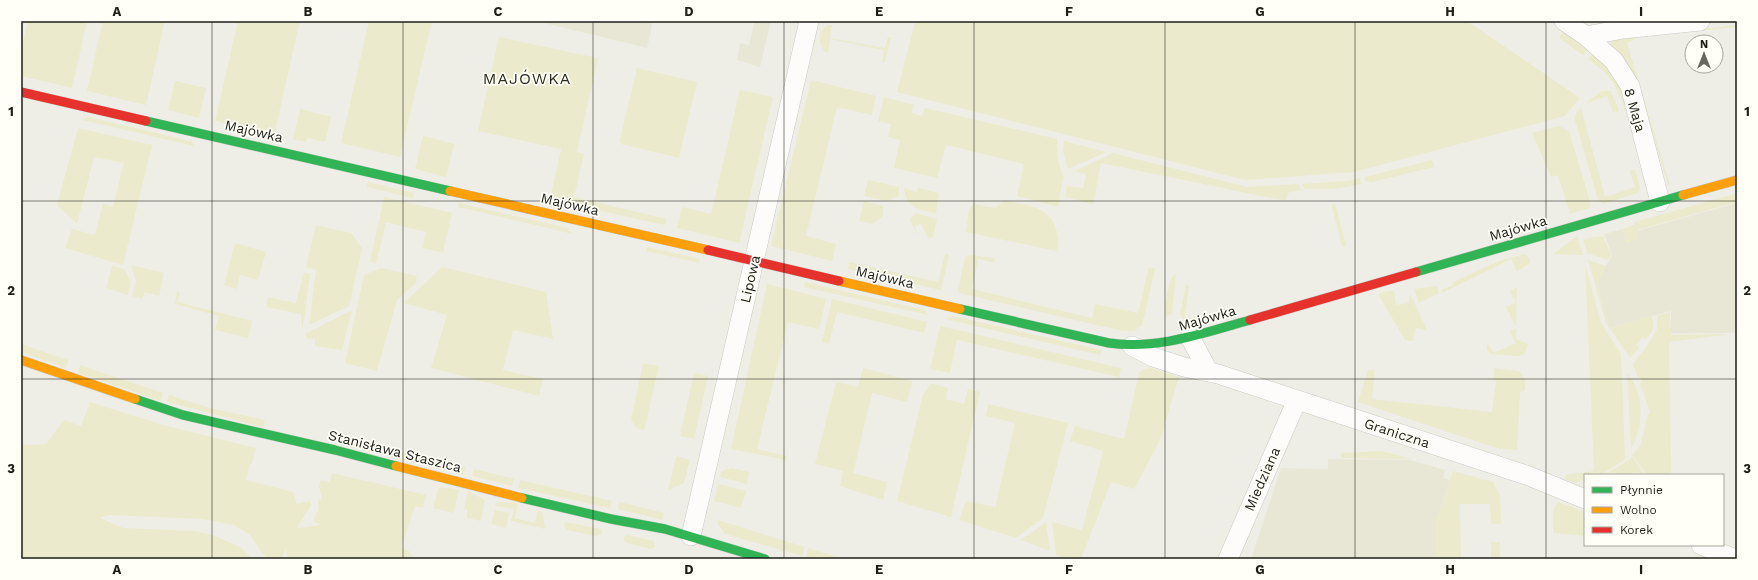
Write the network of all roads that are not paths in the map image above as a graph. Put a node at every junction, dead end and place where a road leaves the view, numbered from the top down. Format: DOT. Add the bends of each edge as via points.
graph roads {
  1 [pos="809,21"];
  2 [pos="1564,21"];
  3 [pos="1700,21"];
  4 [pos="1586,36"];
  5 [pos="21,92"];
  6 [pos="1737,180"];
  7 [pos="1660,202"];
  8 [pos="754,261"];
  9 [pos="1190,337"];
  10 [pos="1132,346"];
  11 [pos="21,360"];
  12 [pos="1208,372"];
  13 [pos="1297,400"];
  14 [pos="1584,499"];
  15 [pos="691,536"];
  16 [pos="1703,546"];
  17 [pos="765,559"];
  18 [pos="1228,559"];
  19 [pos="1735,559"];
  1 -- 8 [label="street, Lipowa"];
  2 -- 4 [label="street, 8 Maja"];
  3 -- 4 [label="street" via="1623,29"];
  4 -- 7 [label="street, 8 Maja" via="1614,60 1630,86"];
  5 -- 8 [label="street, Majówka"];
  6 -- 7 [label="street, Majówka"];
  7 -- 9 [label="street, Majówka"];
  8 -- 10 [label="street, Majówka"];
  8 -- 15 [label="street, Lipowa"];
  9 -- 10 [label="street, Majówka" via="1159,344"];
  9 -- 12 [label="street"];
  10 -- 12 [label="street, Graniczna" via="1153,357"];
  11 -- 15 [label="street, Stanisława Staszica" via="183,415"];
  12 -- 13 [label="street, Graniczna"];
  13 -- 14 [label="street, Graniczna" via="1529,476"];
  13 -- 18 [label="street, Miedziana"];
  15 -- 17 [label="street, Stanisława Staszica"];
  16 -- 19 [label="street"];
}
